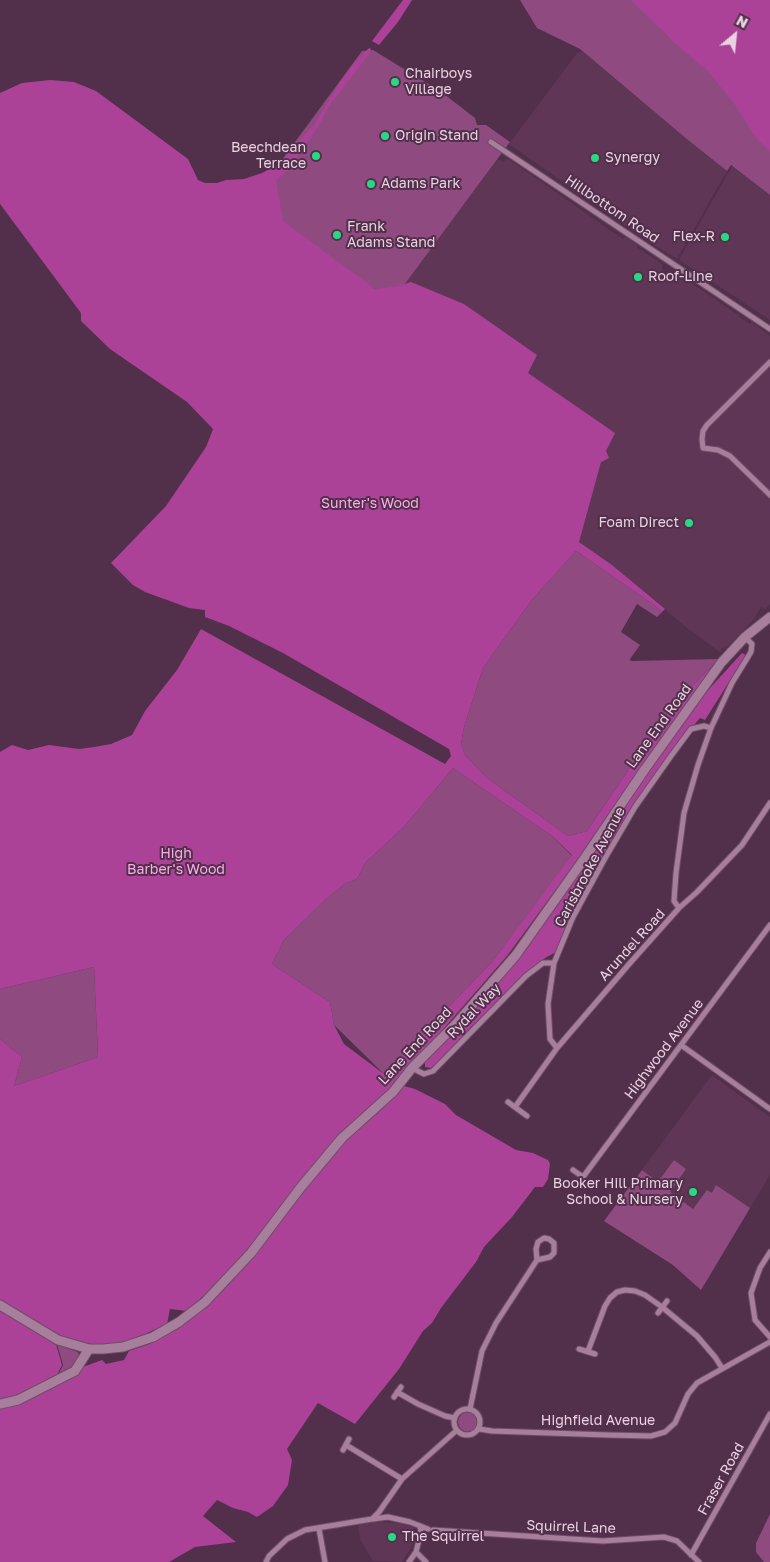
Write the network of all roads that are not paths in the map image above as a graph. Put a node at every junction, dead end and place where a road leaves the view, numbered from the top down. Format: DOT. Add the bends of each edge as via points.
graph roads {
  1 [pos="491,142"];
  2 [pos="770,329"];
  3 [pos="770,362"];
  4 [pos="770,495"];
  5 [pos="770,617"];
  6 [pos="745,637"];
  7 [pos="710,728"];
  8 [pos="770,803"];
  9 [pos="679,908"];
  10 [pos="770,925"];
  11 [pos="554,963"];
  12 [pos="681,1045"];
  13 [pos="557,1048"];
  14 [pos="412,1068"];
  15 [pos="508,1102"];
  16 [pos="515,1107"];
  17 [pos="770,1109"];
  18 [pos="527,1116"];
  19 [pos="573,1170"];
  20 [pos="770,1252"];
  21 [pos="537,1260"];
  22 [pos="667,1300"];
  23 [pos="0,1305"];
  24 [pos="662,1307"];
  25 [pos="658,1313"];
  26 [pos="770,1337"];
  27 [pos="770,1342"];
  28 [pos="89,1349"];
  29 [pos="579,1349"];
  30 [pos="588,1351"];
  31 [pos="595,1354"];
  32 [pos="722,1368"];
  33 [pos="397,1392"];
  34 [pos="0,1404"];
  35 [pos="470,1409"];
  36 [pos="770,1414"];
  37 [pos="455,1418"];
  38 [pos="479,1429"];
  39 [pos="457,1430"];
  40 [pos="343,1450"];
  41 [pos="402,1478"];
  42 [pos="372,1519"];
  43 [pos="420,1526"];
  44 [pos="319,1529"];
  45 [pos="416,1552"];
  46 [pos="692,1555"];
  47 [pos="266,1562"];
  48 [pos="326,1562"];
  49 [pos="409,1562"];
  50 [pos="426,1562"];
  51 [pos="699,1562"];
  1 -- 2 [label="street, Hillbottom Road"];
  3 -- 4 [label="street" via="707,425 702,439 704,448 730,456"];
  5 -- 6 [label="street, Lane End Road"];
  6 -- 7 [label="street" via="752,644 751,652"];
  6 -- 14 [label="street, Lane End Road" via="721,663 540,924 455,1025"];
  7 -- 9 [label="street" via="684,813 674,901"];
  7 -- 11 [label="street, Carisbrooke Avenue" via="704,726 691,730 636,807 573,917"];
  8 -- 9 [label="street, Arundel Road" via="742,845"];
  9 -- 13 [label="street, Arundel Road"];
  10 -- 12 [label="street, Highwood Avenue"];
  11 -- 13 [label="street, Carisbrooke Avenue" via="548,1004 550,1039"];
  11 -- 14 [label="street, Rydal Way" via="543,963 526,976 433,1071 424,1074"];
  12 -- 17 [label="street"];
  12 -- 19 [label="street, Highwood Avenue" via="583,1177"];
  13 -- 16 [label="street, Arundel Road"];
  14 -- 28 [label="street, Lane End Road" via="392,1092 342,1138 251,1253 205,1302 153,1337 123,1347"];
  15 -- 16 [label="street"];
  16 -- 18 [label="street"];
  20 -- 26 [label="street" via="751,1293 755,1320"];
  21 -- 21 [label="street" via="538,1242 549,1239 554,1243 554,1252 550,1257"];
  21 -- 35 [label="street" via="496,1323 482,1351"];
  22 -- 24 [label="street"];
  23 -- 28 [label="street, Lane End Road" via="58,1340"];
  24 -- 25 [label="street"];
  24 -- 30 [label="street" via="634,1291 617,1292 604,1306"];
  24 -- 32 [label="street" via="697,1336"];
  27 -- 32 [label="street, Highfield Avenue"];
  28 -- 34 [label="street" via="75,1371 18,1400"];
  29 -- 30 [label="street"];
  30 -- 31 [label="street"];
  32 -- 38 [label="street, Highfield Avenue" via="698,1383 688,1394 675,1423 665,1432 651,1436"];
  33 -- 37 [label="street"];
  35 -- 37 [label="street" via="460,1410"];
  35 -- 38 [label="street" via="478,1414"];
  36 -- 46 [label="street, Fraser Road"];
  37 -- 39 [label="street"];
  38 -- 39 [label="street" via="468,1435"];
  39 -- 41 [label="street"];
  40 -- 41 [label="street" via="347,1442"];
  41 -- 42 [label="street"];
  42 -- 43 [label="street, Squirrel Lane" via="388,1518"];
  42 -- 44 [label="street, Squirrel Lane"];
  43 -- 45 [label="street"];
  43 -- 46 [label="street, Squirrel Lane" via="603,1541 664,1537 676,1541"];
  44 -- 47 [label="street, Squirrel Lane" via="305,1530 287,1539"];
  44 -- 48 [label="street"];
  45 -- 49 [label="street"];
  45 -- 50 [label="street"];
  46 -- 51 [label="street, Squirrel Lane"];
}
